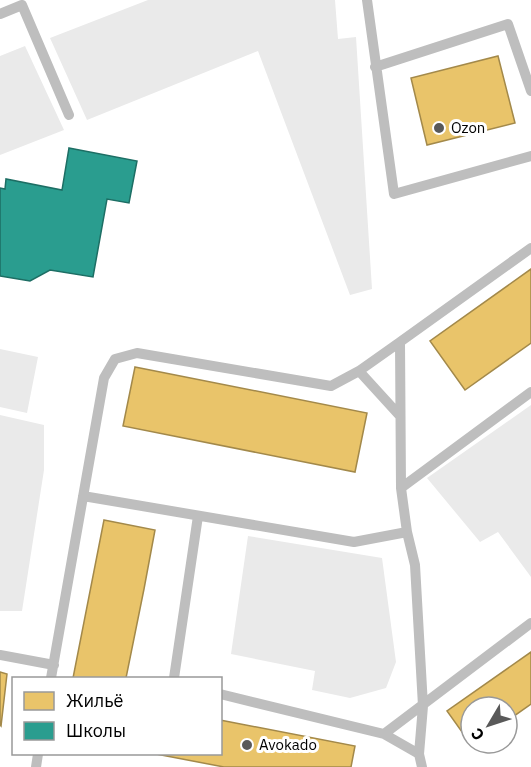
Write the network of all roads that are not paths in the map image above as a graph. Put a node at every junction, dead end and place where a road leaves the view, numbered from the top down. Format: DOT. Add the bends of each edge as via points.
graph roads {
  1 [pos="34,0"];
  2 [pos="367,0"];
  3 [pos="22,5"];
  4 [pos="0,14"];
  5 [pos="375,68"];
  6 [pos="531,91"];
  7 [pos="69,115"];
  8 [pos="531,156"];
  9 [pos="531,248"];
  10 [pos="400,342"];
  11 [pos="358,371"];
  12 [pos="531,392"];
  13 [pos="400,416"];
  14 [pos="401,488"];
  15 [pos="83,496"];
  16 [pos="198,516"];
  17 [pos="407,532"];
  18 [pos="531,623"];
  19 [pos="0,655"];
  20 [pos="54,665"];
  21 [pos="51,677"];
  22 [pos="174,677"];
  23 [pos="222,694"];
  24 [pos="423,706"];
  25 [pos="384,734"];
  26 [pos="419,754"];
  27 [pos="422,767"];
  1 -- 3 [label="lane"];
  2 -- 5 [label="lane"];
  3 -- 4 [label="lane"];
  3 -- 7 [label="lane"];
  5 -- 6 [label="lane" via="508,24"];
  5 -- 8 [label="lane" via="394,194"];
  9 -- 10 [label="lane"];
  10 -- 11 [label="lane"];
  10 -- 13 [label="lane"];
  11 -- 13 [label="lane"];
  11 -- 15 [label="lane" via="331,386 137,353 115,359 104,378"];
  12 -- 14 [label="lane"];
  13 -- 14 [label="lane"];
  14 -- 17 [label="lane"];
  15 -- 16 [label="lane"];
  15 -- 20 [label="lane"];
  16 -- 17 [label="lane" via="354,542"];
  16 -- 22 [label="lane"];
  17 -- 24 [label="lane" via="415,565"];
  18 -- 24 [label="lane"];
  19 -- 20 [label="lane"];
  20 -- 21 [label="lane"];
  23 -- 25 [label="lane"];
  24 -- 25 [label="lane"];
  24 -- 26 [label="lane"];
  25 -- 26 [label="lane"];
  26 -- 27 [label="lane"];
}
